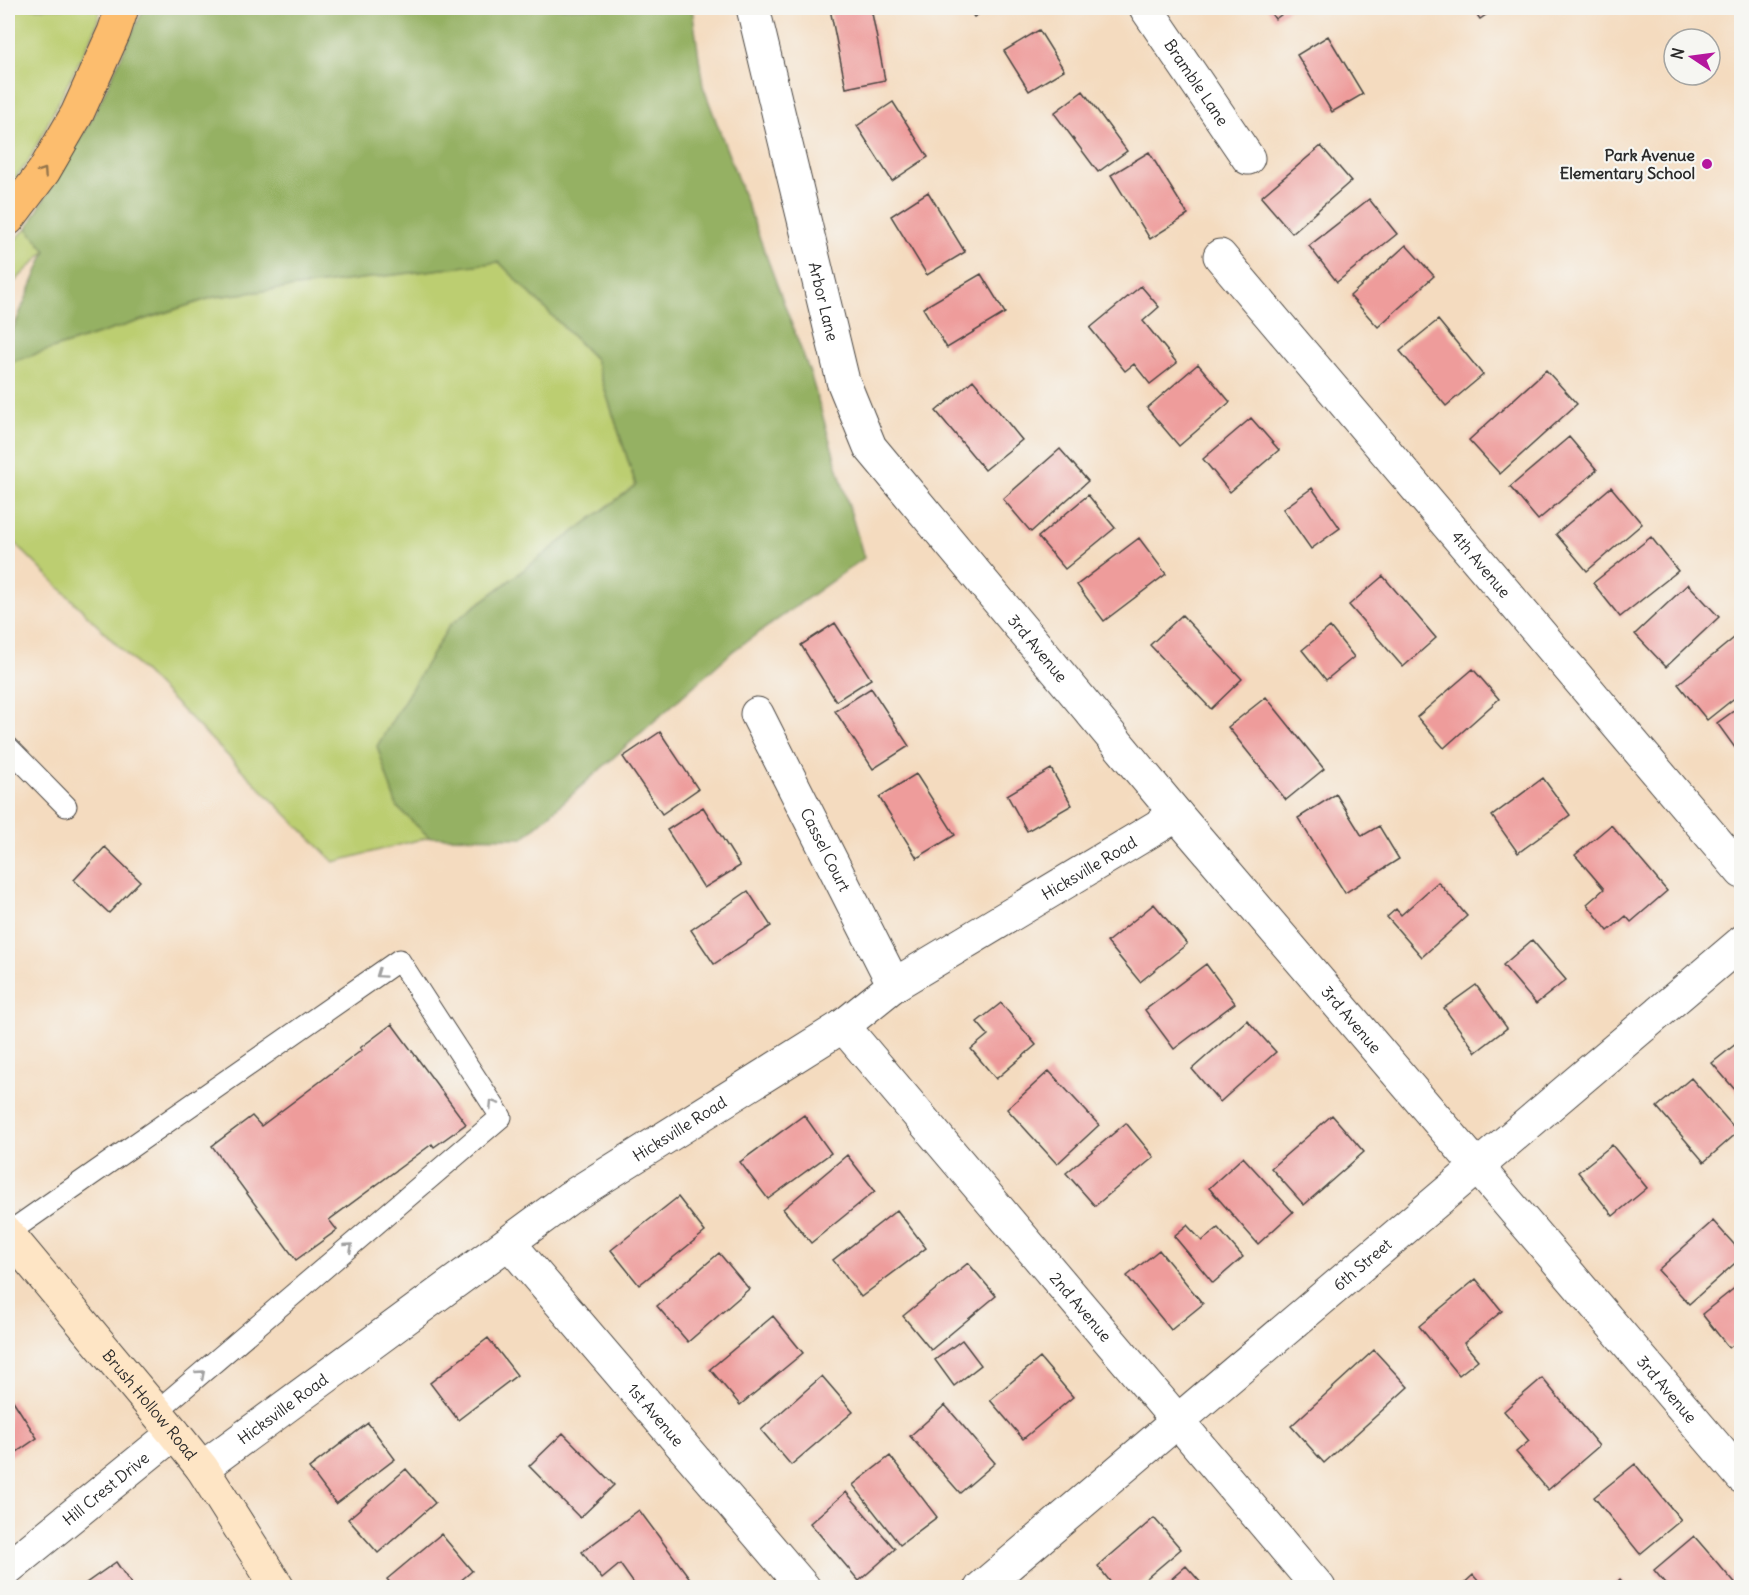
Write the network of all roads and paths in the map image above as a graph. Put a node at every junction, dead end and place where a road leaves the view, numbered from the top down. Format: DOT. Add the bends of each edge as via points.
graph roads {
  1 [pos="122,8"];
  2 [pos="753,8"];
  3 [pos="1146,8"];
  4 [pos="1248,158"];
  5 [pos="8,219"];
  6 [pos="1220,256"];
  7 [pos="965,561"];
  8 [pos="757,714"];
  9 [pos="8,747"];
  10 [pos="66,806"];
  11 [pos="1177,815"];
  12 [pos="1742,872"];
  13 [pos="1742,942"];
  14 [pos="894,985"];
  15 [pos="843,1026"];
  16 [pos="1478,1166"];
  17 [pos="8,1233"];
  18 [pos="510,1242"];
  19 [pos="1177,1420"];
  20 [pos="165,1422"];
  21 [pos="202,1468"];
  22 [pos="1742,1477"];
  23 [pos="8,1568"];
  24 [pos="278,1587"];
  25 [pos="804,1587"];
  26 [pos="981,1587"];
  27 [pos="1319,1587"];
  5 -- 1 [label="highway, one-way" via="44,171 77,114"];
  2 -- 7 [label="street, Arbor Lane" via="843,381 870,447"];
  3 -- 4 [label="street, Bramble Lane"];
  6 -- 12 [label="street, 4th Avenue"];
  7 -- 11 [label="street, 3rd Avenue"];
  8 -- 14 [label="street, Cassel Court"];
  9 -- 10 [label="lane"];
  11 -- 14 [label="street, Hicksville Road"];
  11 -- 16 [label="street, 3rd Avenue"];
  13 -- 16 [label="street, 6th Street"];
  14 -- 15 [label="street, Hicksville Road"];
  15 -- 18 [label="street, Hicksville Road" via="569,1198"];
  15 -- 19 [label="street, 2nd Avenue"];
  16 -- 19 [label="street, 6th Street"];
  16 -- 22 [label="street, 3rd Avenue"];
  17 -- 20 [label="main road, Brush Hollow Road"];
  20 -- 17 [label="lane, one-way" via="501,1117 399,960"];
  18 -- 21 [label="street, Hicksville Road"];
  18 -- 25 [label="street, 1st Avenue"];
  19 -- 26 [label="street, 6th Street"];
  19 -- 27 [label="street, 2nd Avenue"];
  20 -- 21 [label="main road, Brush Hollow Road"];
  20 -- 23 [label="street, Hill Crest Drive"];
  21 -- 24 [label="main road, Brush Hollow Road"];
}
